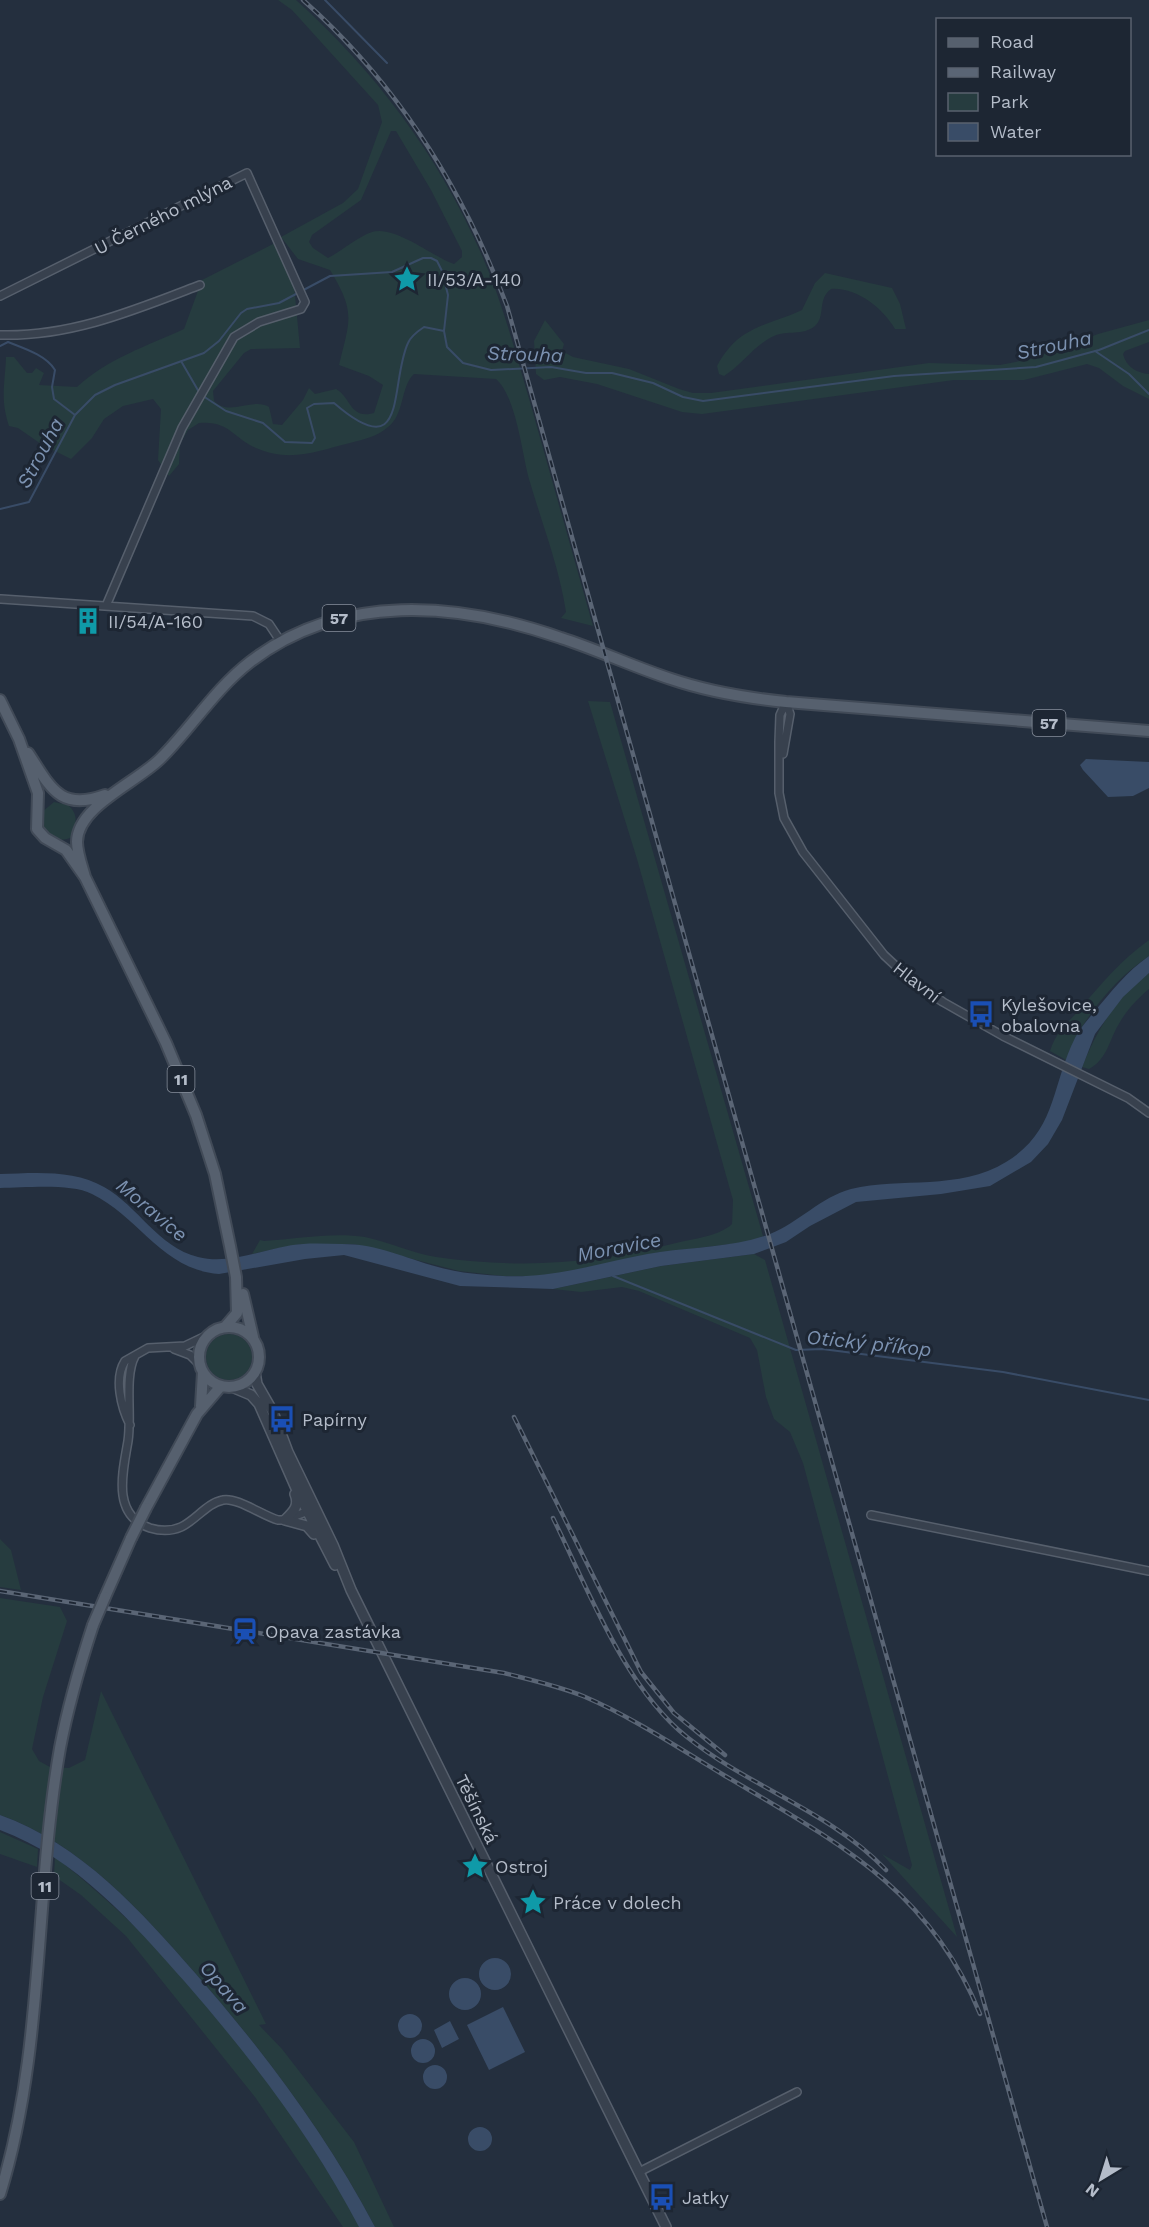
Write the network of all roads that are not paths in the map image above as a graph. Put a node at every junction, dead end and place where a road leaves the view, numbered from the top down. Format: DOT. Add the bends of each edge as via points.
graph roads {
  1 [pos="200,285"];
  2 [pos="0,296"];
  3 [pos="0,335"];
  4 [pos="1,599"];
  5 [pos="106,606"];
  6 [pos="281,642"];
  7 [pos="0,700"];
  8 [pos="767,700"];
  9 [pos="786,702"];
  10 [pos="800,704"];
  11 [pos="790,714"];
  12 [pos="780,715"];
  13 [pos="1149,731"];
  14 [pos="19,739"];
  15 [pos="780,765"];
  16 [pos="128,785"];
  17 [pos="67,798"];
  18 [pos="38,809"];
  19 [pos="81,830"];
  20 [pos="55,843"];
  21 [pos="85,877"];
  22 [pos="1149,1113"];
  23 [pos="236,1277"];
  24 [pos="225,1327"];
  25 [pos="208,1335"];
  26 [pos="253,1339"];
  27 [pos="168,1348"];
  28 [pos="201,1368"];
  29 [pos="255,1372"];
  30 [pos="226,1387"];
  31 [pos="197,1414"];
  32 [pos="269,1426"];
  33 [pos="310,1510"];
  34 [pos="871,1515"];
  35 [pos="285,1520"];
  36 [pos="1149,1571"];
  37 [pos="340,1573"];
  38 [pos="351,1590"];
  39 [pos="797,2092"];
  40 [pos="639,2172"];
  41 [pos="0,2194"];
  42 [pos="666,2227"];
  1 -- 3 [label="street" via="95,323 53,332"];
  2 -- 5 [label="street, U Černého mlýna" via="247,173 305,302 301,309 259,322 234,337 182,428"];
  4 -- 5 [label="street"];
  5 -- 6 [label="street" via="253,616 269,624"];
  6 -- 8 [label="main road, 57" via="315,626 361,613 447,611 540,631 672,680"];
  6 -- 16 [label="main road, 57" via="234,675 159,760"];
  7 -- 14 [label="main road, 11"];
  8 -- 9 [label="main road, 57"];
  8 -- 12 [label="street"];
  9 -- 10 [label="main road, 57"];
  9 -- 11 [label="street, Hlavní"];
  9 -- 12 [label="street, Hlavní"];
  10 -- 11 [label="street"];
  10 -- 13 [label="main road, 57"];
  11 -- 15 [label="street, Hlavní"];
  12 -- 15 [label="street, Hlavní"];
  14 -- 17 [label="main road, 11" via="49,787"];
  14 -- 18 [label="main road, 11" via="38,793"];
  15 -- 22 [label="street, Hlavní" via="780,802 793,838 884,955 928,993 1095,1080"];
  16 -- 17 [label="main road, 57" via="93,800"];
  16 -- 19 [label="main road, 57" via="95,807"];
  17 -- 18 [label="main road" via="47,801"];
  17 -- 19 [label="main road, 11" via="81,810"];
  18 -- 20 [label="main road, 11" via="38,831"];
  19 -- 20 [label="main road" via="69,843"];
  19 -- 21 [label="main road, 11" via="78,845"];
  20 -- 21 [label="main road, 11" via="70,854"];
  21 -- 23 [label="main road, 11" via="196,1115 215,1174"];
  23 -- 24 [label="main road, 11" via="237,1313"];
  23 -- 26 [label="main road, 11"];
  24 -- 25 [label="main road"];
  24 -- 26 [label="main road" via="241,1329"];
  25 -- 27 [label="street" via="185,1346"];
  25 -- 28 [label="main road" via="200,1350"];
  26 -- 29 [label="main road, Těšínská" via="259,1353"];
  27 -- 28 [label="street" via="190,1355"];
  27 -- 35 [label="street" via="148,1348 135,1356 129,1369 130,1425 122,1489 129,1511 143,1525 160,1530 180,1528 226,1499"];
  28 -- 30 [label="main road, Těšínská" via="209,1380"];
  28 -- 31 [label="main road, 11" via="202,1400"];
  29 -- 30 [label="main road" via="246,1382"];
  29 -- 33 [label="street, Těšínská" via="256,1384 273,1412"];
  30 -- 31 [label="main road, 11"];
  30 -- 32 [label="street, Těšínská" via="256,1400"];
  31 -- 41 [label="main road, 11, bridge" via="131,1538 93,1625 60,1749 33,2024 21,2109"];
  32 -- 33 [label="street, Těšínská"];
  32 -- 35 [label="street" via="269,1436 297,1498 295,1509"];
  33 -- 35 [label="street"];
  33 -- 37 [label="street, Těšínská"];
  33 -- 38 [label="street, Těšínská" via="333,1545"];
  34 -- 36 [label="street"];
  35 -- 37 [label="street" via="311,1529"];
  37 -- 38 [label="street, Těšínská"];
  38 -- 40 [label="street, Těšínská"];
  39 -- 40 [label="street"];
  40 -- 42 [label="street, Těšínská"];
}
